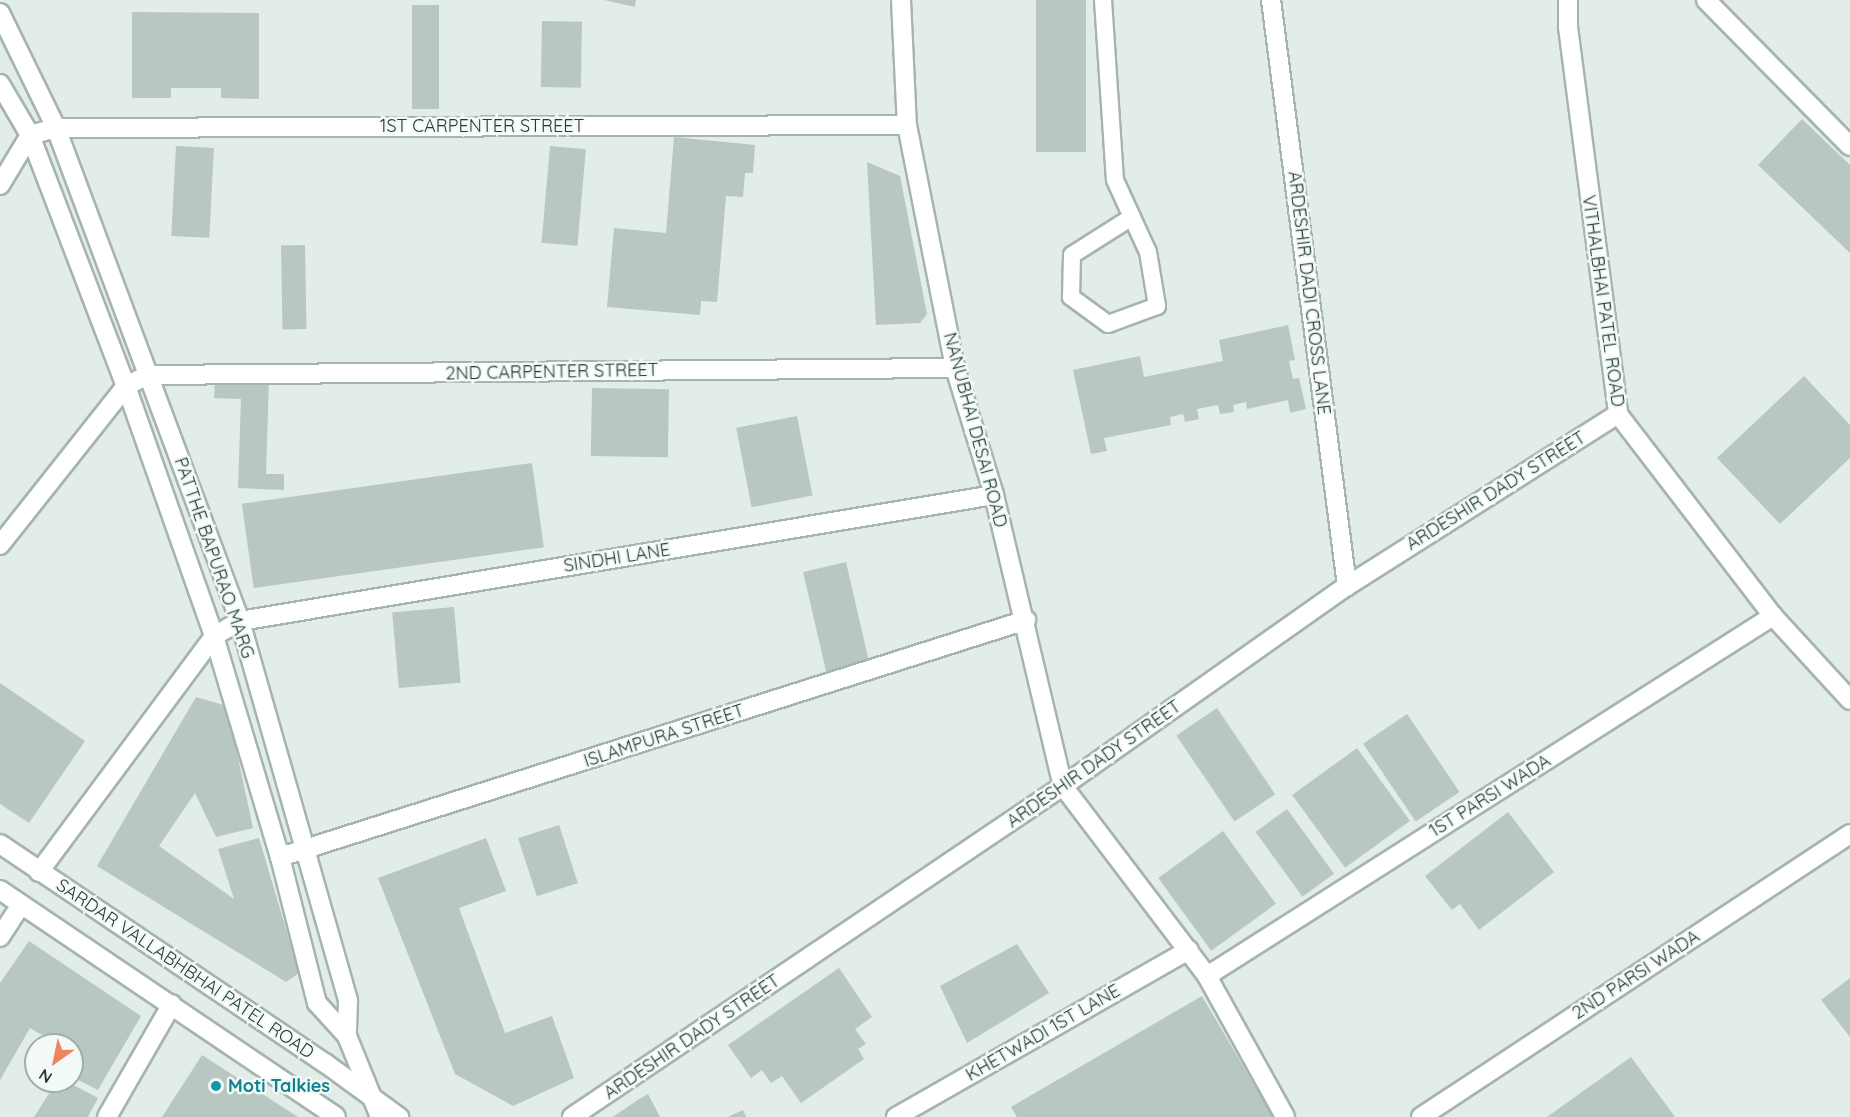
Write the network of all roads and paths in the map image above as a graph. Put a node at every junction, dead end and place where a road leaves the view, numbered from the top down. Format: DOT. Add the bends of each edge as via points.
graph roads {
  1 [pos="901,0"];
  2 [pos="1103,0"];
  3 [pos="1271,0"];
  4 [pos="1568,0"];
  5 [pos="1706,0"];
  6 [pos="0,13"];
  7 [pos="0,84"];
  8 [pos="907,125"];
  9 [pos="56,128"];
  10 [pos="30,135"];
  11 [pos="1850,146"];
  12 [pos="0,185"];
  13 [pos="1132,217"];
  14 [pos="955,368"];
  15 [pos="148,375"];
  16 [pos="126,386"];
  17 [pos="1618,414"];
  18 [pos="994,495"];
  19 [pos="0,546"];
  20 [pos="1347,586"];
  21 [pos="1773,616"];
  22 [pos="1026,620"];
  23 [pos="240,621"];
  24 [pos="214,636"];
  25 [pos="1850,700"];
  26 [pos="1064,786"];
  27 [pos="1850,834"];
  28 [pos="0,844"];
  29 [pos="303,851"];
  30 [pos="280,857"];
  31 [pos="39,872"];
  32 [pos="0,890"];
  33 [pos="21,905"];
  34 [pos="0,937"];
  35 [pos="1190,950"];
  36 [pos="1207,976"];
  37 [pos="172,1004"];
  38 [pos="347,1036"];
  39 [pos="372,1098"];
  40 [pos="107,1117"];
  41 [pos="336,1117"];
  42 [pos="380,1117"];
  43 [pos="399,1117"];
  44 [pos="572,1117"];
  45 [pos="896,1117"];
  46 [pos="1286,1117"];
  47 [pos="1421,1117"];
  1 -- 8 [label="street, NANUBHAI DESAI ROAD"];
  2 -- 13 [label="lane" via="1116,180"];
  3 -- 20 [label="street, ARDESHIR DADI CROSS LANE"];
  4 -- 17 [label="street, VITHALBHAI PATEL ROAD" via="1568,27"];
  5 -- 11 [label="street"];
  6 -- 9 [label="street, PATTHE BAPURAO MARG"];
  7 -- 10 [label="street"];
  8 -- 9 [label="street, 1ST CARPENTER STREET"];
  8 -- 14 [label="street, NANUBHAI DESAI ROAD"];
  9 -- 10 [label="street, 1ST CARPENTER STREET"];
  9 -- 15 [label="street, PATTHE BAPURAO MARG"];
  10 -- 12 [label="street"];
  10 -- 16 [label="street"];
  13 -- 13 [label="lane" via="1148,252 1157,306 1108,324 1071,297 1072,255"];
  14 -- 15 [label="street, 2ND CARPENTER STREET"];
  14 -- 18 [label="street, NANUBHAI DESAI ROAD"];
  15 -- 16 [label="street"];
  15 -- 23 [label="street, PATTHE BAPURAO MARG"];
  16 -- 19 [label="street"];
  16 -- 24 [label="street"];
  17 -- 20 [label="street, ARDESHIR DADY STREET"];
  17 -- 21 [label="street, VITHALBHAI PATEL ROAD"];
  18 -- 22 [label="street, NANUBHAI DESAI ROAD"];
  18 -- 23 [label="street, SINDHI LANE"];
  20 -- 26 [label="street, ARDESHIR DADY STREET"];
  21 -- 25 [label="street, VITHALBHAI PATEL ROAD"];
  21 -- 36 [label="street, 1ST PARSI WADA"];
  22 -- 26 [label="street, NANUBHAI DESAI ROAD"];
  22 -- 29 [label="street, ISLAMPURA STREET"];
  23 -- 24 [label="street"];
  23 -- 29 [label="street, PATTHE BAPURAO MARG"];
  24 -- 30 [label="street"];
  24 -- 31 [label="street"];
  26 -- 35 [label="street"];
  26 -- 44 [label="street, ARDESHIR DADY STREET"];
  27 -- 47 [label="street, 2ND PARSI WADA"];
  28 -- 31 [label="street, SARDAR VALLABHBHAI PATEL ROAD"];
  29 -- 30 [label="street, ISLAMPURA STREET"];
  29 -- 38 [label="street, PATTHE BAPURAO MARG" via="348,1002"];
  30 -- 38 [label="street" via="317,1003"];
  31 -- 39 [label="street, SARDAR VALLABHBHAI PATEL ROAD"];
  32 -- 33 [label="street, SARDAR VALLABHBHAI PATEL ROAD"];
  33 -- 34 [label="street"];
  33 -- 37 [label="street, SARDAR VALLABHBHAI PATEL ROAD"];
  35 -- 36 [label="street"];
  35 -- 45 [label="street, KHETWADI 1ST LANE"];
  36 -- 46 [label="street"];
  37 -- 40 [label="street"];
  37 -- 41 [label="street, SARDAR VALLABHBHAI PATEL ROAD"];
  38 -- 39 [label="street, PATTHE BAPURAO MARG"];
  39 -- 42 [label="street, PATTHE BAPURAO MARG"];
  39 -- 43 [label="street, SARDAR VALLABHBHAI PATEL ROAD"];
}
